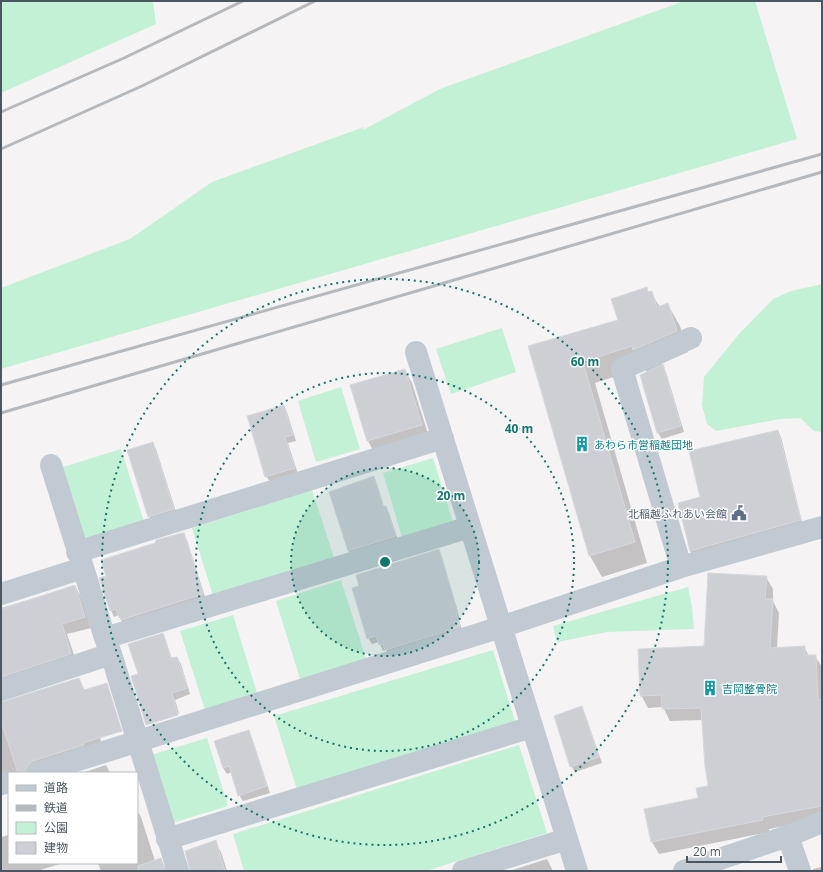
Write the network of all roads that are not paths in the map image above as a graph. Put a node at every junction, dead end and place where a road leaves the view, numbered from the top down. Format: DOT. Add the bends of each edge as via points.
graph roads {
  1 [pos="691,338"];
  2 [pos="416,352"];
  3 [pos="443,438"];
  4 [pos="51,465"];
  5 [pos="470,527"];
  6 [pos="822,527"];
  7 [pos="80,560"];
  8 [pos="681,567"];
  9 [pos="1,594"];
  10 [pos="501,627"];
  11 [pos="108,646"];
  12 [pos="1,690"];
  13 [pos="532,727"];
  14 [pos="138,741"];
  15 [pos="40,772"];
  16 [pos="822,822"];
  17 [pos="788,836"];
  18 [pos="168,839"];
  19 [pos="567,839"];
  20 [pos="178,871"];
  21 [pos="463,871"];
  22 [pos="577,871"];
  23 [pos="684,871"];
  24 [pos="800,871"];
  1 -- 8 [label="street" via="622,369"];
  2 -- 3 [label="street"];
  3 -- 5 [label="street"];
  3 -- 7 [label="street"];
  4 -- 7 [label="street"];
  5 -- 10 [label="street"];
  5 -- 11 [label="street"];
  6 -- 8 [label="street"];
  7 -- 9 [label="street"];
  7 -- 11 [label="street"];
  8 -- 10 [label="street"];
  10 -- 13 [label="street"];
  10 -- 14 [label="street"];
  11 -- 12 [label="street"];
  11 -- 14 [label="street"];
  13 -- 18 [label="street"];
  13 -- 19 [label="street"];
  14 -- 15 [label="street"];
  14 -- 18 [label="street"];
  16 -- 17 [label="street"];
  17 -- 23 [label="street"];
  17 -- 24 [label="street"];
  18 -- 20 [label="street"];
  19 -- 21 [label="street"];
  19 -- 22 [label="street"];
}
